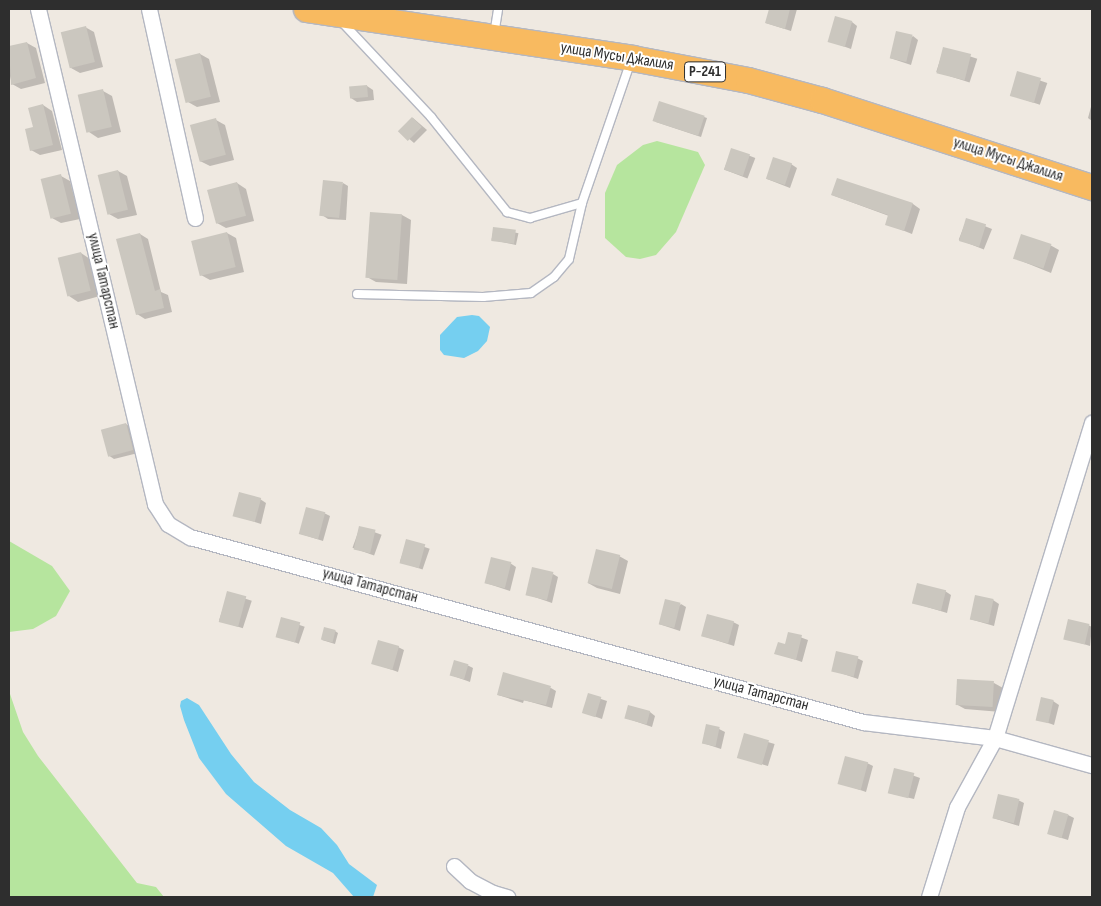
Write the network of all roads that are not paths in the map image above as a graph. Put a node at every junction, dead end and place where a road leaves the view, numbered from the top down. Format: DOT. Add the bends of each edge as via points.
graph roads {
  1 [pos="38,9"];
  2 [pos="149,9"];
  3 [pos="306,9"];
  4 [pos="498,9"];
  5 [pos="333,13"];
  6 [pos="494,37"];
  7 [pos="632,58"];
  8 [pos="1092,188"];
  9 [pos="582,203"];
  10 [pos="195,218"];
  11 [pos="357,294"];
  12 [pos="1092,423"];
  13 [pos="995,738"];
  14 [pos="1092,765"];
  15 [pos="454,866"];
  16 [pos="506,897"];
  17 [pos="929,897"];
  1 -- 13 [label="street, улица Татарстан" via="156,504 168,524 190,537 863,722"];
  2 -- 10 [label="street"];
  3 -- 5 [label="highway, улица Мусы Джалиля / Р-241"];
  4 -- 6 [label="lane"];
  5 -- 6 [label="highway, улица Мусы Джалиля / Р-241"];
  5 -- 9 [label="lane" via="431,117 507,212 530,218"];
  6 -- 7 [label="highway, улица Мусы Джалиля / Р-241"];
  7 -- 8 [label="highway, улица Мусы Джалиля / Р-241" via="748,80 822,100"];
  7 -- 9 [label="lane"];
  9 -- 11 [label="lane" via="569,259 554,277 531,293 483,298"];
  12 -- 13 [label="street"];
  13 -- 14 [label="street, улица Татарстан"];
  13 -- 17 [label="street" via="957,807"];
  15 -- 16 [label="street" via="470,881"];
}
